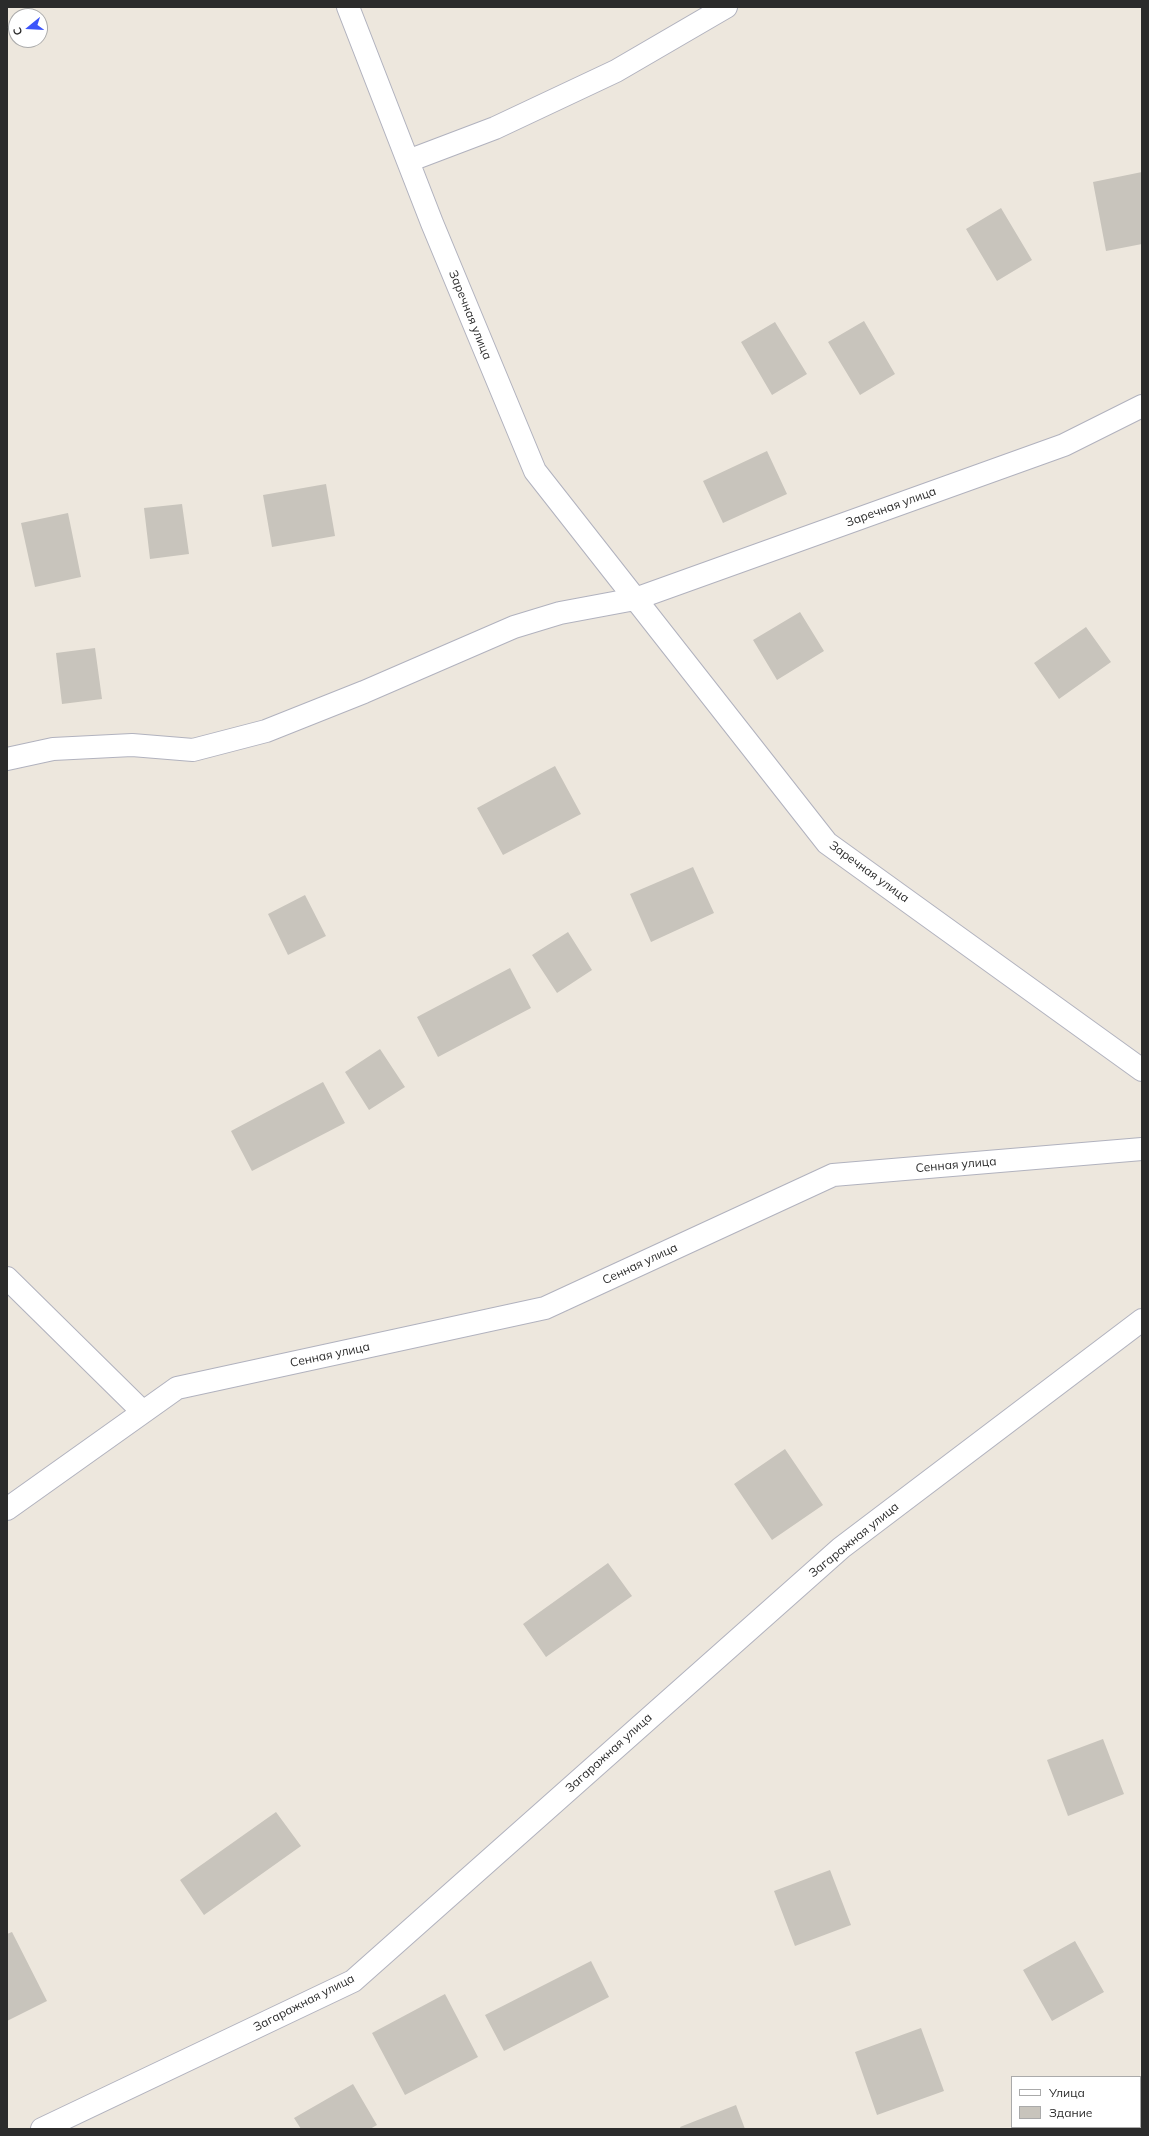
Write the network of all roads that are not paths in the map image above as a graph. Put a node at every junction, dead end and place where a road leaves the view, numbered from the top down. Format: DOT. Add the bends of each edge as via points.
graph roads {
  1 [pos="348,7"];
  2 [pos="726,7"];
  3 [pos="408,161"];
  4 [pos="1142,406"];
  5 [pos="635,599"];
  6 [pos="7,759"];
  7 [pos="1142,1070"];
  8 [pos="1142,1149"];
  9 [pos="7,1278"];
  10 [pos="1142,1320"];
  11 [pos="143,1412"];
  12 [pos="7,1509"];
  13 [pos="42,2129"];
  1 -- 3 [label="street, Заречная улица"];
  2 -- 3 [label="street" via="616,72 495,128"];
  3 -- 5 [label="street, Заречная улица" via="534,471"];
  4 -- 5 [label="street, Заречная улица" via="1064,445"];
  5 -- 6 [label="street" via="560,613 514,627 266,731 193,750 132,745 53,750"];
  5 -- 7 [label="street, Заречная улица" via="827,843"];
  8 -- 11 [label="street, Сенная улица" via="833,1175 545,1308 178,1388"];
  9 -- 11 [label="street"];
  10 -- 13 [label="street, Загаражная улица" via="841,1548 353,1981"];
  11 -- 12 [label="street, Сенная улица"];
}
